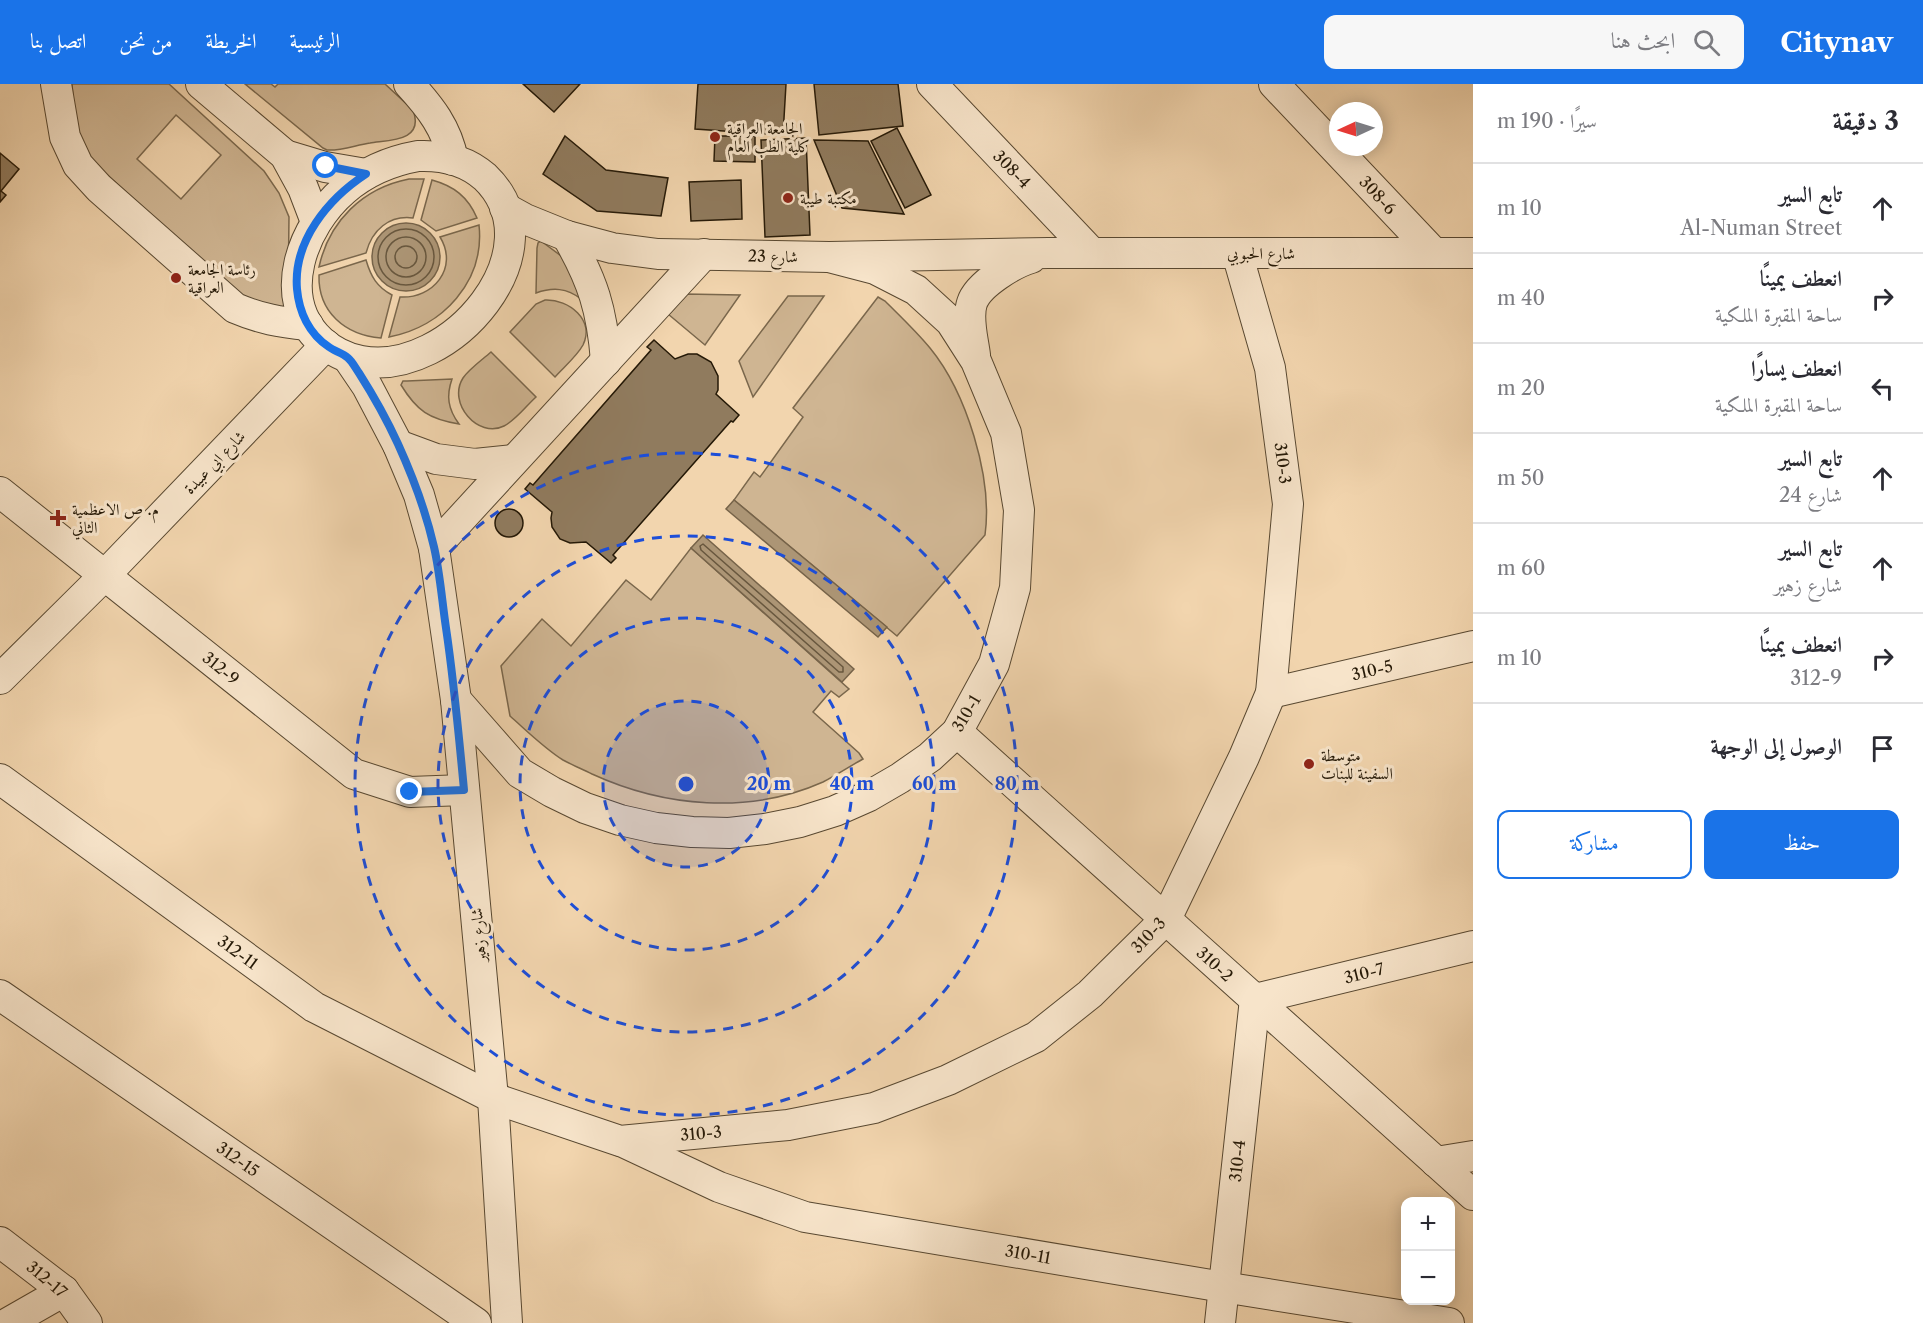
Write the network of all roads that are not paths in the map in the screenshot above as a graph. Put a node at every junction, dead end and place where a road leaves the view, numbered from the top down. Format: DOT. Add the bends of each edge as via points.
graph roads {
  1 [pos="56,84"];
  2 [pos="201,84"];
  3 [pos="409,84"];
  4 [pos="932,84"];
  5 [pos="1274,84"];
  6 [pos="285,155"];
  7 [pos="453,160"];
  8 [pos="366,174"];
  9 [pos="505,208"];
  10 [pos="316,222"];
  11 [pos="567,236"];
  12 [pos="1049,253"];
  13 [pos="1092,253"];
  14 [pos="1237,253"];
  15 [pos="1434,253"];
  16 [pos="1473,253"];
  17 [pos="705,254"];
  18 [pos="829,257"];
  19 [pos="327,343"];
  20 [pos="606,361"];
  21 [pos="976,361"];
  22 [pos="398,445"];
  23 [pos="514,460"];
  24 [pos="0,492"];
  25 [pos="434,548"];
  26 [pos="105,575"];
  27 [pos="1473,646"];
  28 [pos="0,680"];
  29 [pos="1271,693"];
  30 [pos="456,700"];
  31 [pos="957,732"];
  32 [pos="0,779"];
  33 [pos="464,790"];
  34 [pos="1166,919"];
  35 [pos="1473,946"];
  36 [pos="0,995"];
  37 [pos="1255,999"];
  38 [pos="493,1098"];
  39 [pos="620,1141"];
  40 [pos="1473,1156"];
  41 [pos="1436,1162"];
  42 [pos="1473,1195"];
  43 [pos="0,1242"];
  44 [pos="1223,1287"];
  45 [pos="64,1291"];
  46 [pos="8,1323"];
  47 [pos="87,1323"];
  48 [pos="476,1323"];
  49 [pos="507,1323"];
  50 [pos="1220,1323"];
  51 [pos="1449,1323"];
  1 -- 19 [label="street" via="65,137 78,165 99,188 234,308"];
  2 -- 6 [label="street"];
  3 -- 7 [label="street" via="432,110"];
  4 -- 13 [label="street, 308-4"];
  5 -- 15 [label="street, 308-6"];
  6 -- 8 [label="street"];
  6 -- 10 [label="street"];
  7 -- 8 [label="street" via="418,156 391,162"];
  7 -- 9 [label="street" via="481,173"];
  8 -- 10 [label="street" via="343,190"];
  9 -- 11 [label="street, شارع 23"];
  9 -- 19 [label="street" via="509,245 502,271 486,301 462,328 421,353 375,362"];
  10 -- 19 [label="street" via="297,273 298,300"];
  11 -- 17 [label="street, شارع 23" via="612,248 658,254"];
  11 -- 20 [label="street" via="596,296"];
  12 -- 13 [label="street, شارع الحبوبي"];
  12 -- 18 [label="street, شارع 23"];
  12 -- 21 [label="street" via="1019,261 999,273 972,301"];
  13 -- 14 [label="street, شارع الحبوبي"];
  14 -- 15 [label="street, شارع الحبوبي"];
  14 -- 29 [label="street, 310-3" via="1270,368 1288,504"];
  15 -- 16 [label="street, شارع الحبوبي"];
  17 -- 18 [label="street, شارع 23"];
  17 -- 20 [label="street"];
  18 -- 21 [label="street, 310-1" via="875,269 916,290 951,322"];
  19 -- 22 [label="street, شارع زهير" via="367,386"];
  19 -- 26 [label="street, شارع ابي عبيدة"];
  20 -- 23 [label="street"];
  21 -- 31 [label="street, 310-1" via="1006,433 1019,510 1015,588 994,664"];
  22 -- 23 [label="street" via="436,459 475,464"];
  22 -- 25 [label="street, شارع زهير" via="419,495"];
  23 -- 25 [label="street"];
  24 -- 26 [label="street, 312-9"];
  25 -- 30 [label="street, شارع زهير"];
  26 -- 28 [label="street, شارع ابي عبيدة"];
  26 -- 33 [label="street, 312-9" via="354,774 410,792"];
  27 -- 29 [label="street, 310-5"];
  29 -- 34 [label="street, 310-3"];
  30 -- 31 [label="street, 310-1" via="520,773 552,792 620,820 692,832 765,829 835,811 900,778"];
  30 -- 33 [label="street, شارع زهير"];
  31 -- 34 [label="street, 310-2"];
  32 -- 38 [label="street, 312-11" via="314,1007"];
  33 -- 38 [label="street, شارع زهير"];
  34 -- 37 [label="street, 310-2"];
  34 -- 39 [label="street, 310-3" via="1090,994 1036,1037 948,1080 874,1108 788,1125"];
  35 -- 37 [label="street, 310-7"];
  36 -- 48 [label="street, 312-15"];
  37 -- 41 [label="street, 310-2"];
  37 -- 44 [label="street, 310-4"];
  38 -- 39 [label="street, 310-3"];
  38 -- 49 [label="street, شارع زهير"];
  39 -- 44 [label="street, 310-11" via="719,1187 805,1216"];
  40 -- 41 [label="street"];
  41 -- 42 [label="street, 310-2"];
  43 -- 45 [label="street, 312-17"];
  44 -- 50 [label="street, 310-4"];
  44 -- 51 [label="street, 310-11"];
  45 -- 46 [label="street"];
  45 -- 47 [label="street, 312-17"];
}
